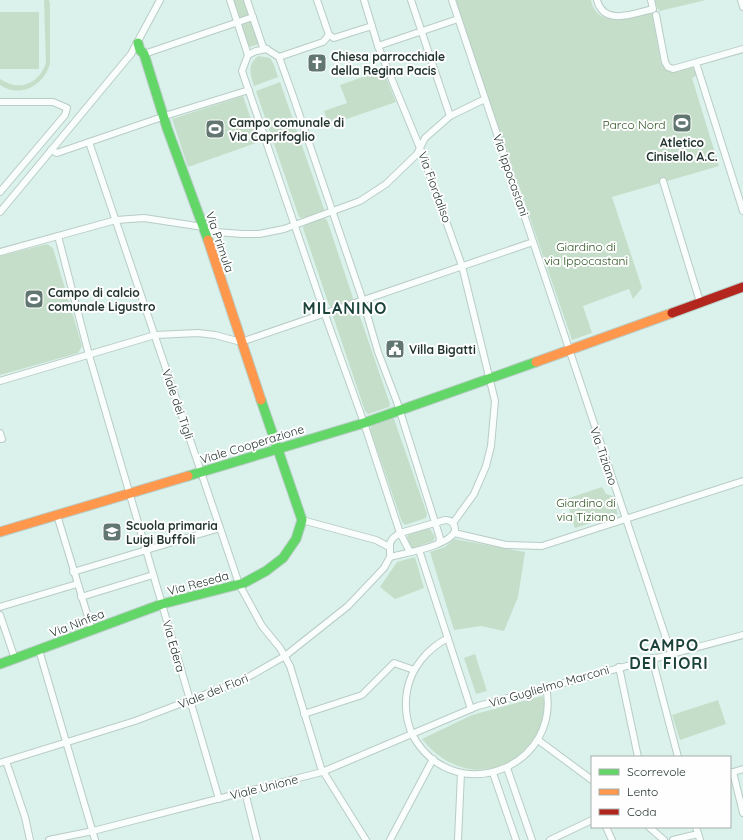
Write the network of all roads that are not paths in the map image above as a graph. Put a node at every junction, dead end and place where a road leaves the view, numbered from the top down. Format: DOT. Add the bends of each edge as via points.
graph roads {
  1 [pos="160,0"];
  2 [pos="230,0"];
  3 [pos="247,0"];
  4 [pos="317,0"];
  5 [pos="364,0"];
  6 [pos="411,0"];
  7 [pos="452,0"];
  8 [pos="597,0"];
  9 [pos="651,0"];
  10 [pos="741,0"];
  11 [pos="743,7"];
  12 [pos="656,15"];
  13 [pos="253,17"];
  14 [pos="458,19"];
  15 [pos="238,22"];
  16 [pos="372,26"];
  17 [pos="421,32"];
  18 [pos="329,35"];
  19 [pos="138,43"];
  20 [pos="378,46"];
  21 [pos="743,49"];
  22 [pos="267,50"];
  23 [pos="144,54"];
  24 [pos="248,55"];
  25 [pos="280,57"];
  26 [pos="696,62"];
  27 [pos="249,90"];
  28 [pos="485,99"];
  29 [pos="0,102"];
  30 [pos="450,116"];
  31 [pos="164,117"];
  32 [pos="89,142"];
  33 [pos="420,148"];
  34 [pos="51,150"];
  35 [pos="663,181"];
  36 [pos="0,192"];
  37 [pos="743,211"];
  38 [pos="0,212"];
  39 [pos="332,212"];
  40 [pos="116,220"];
  41 [pos="294,225"];
  42 [pos="203,227"];
  43 [pos="58,236"];
  44 [pos="534,242"];
  45 [pos="0,252"];
  46 [pos="462,266"];
  47 [pos="743,287"];
  48 [pos="363,301"];
  49 [pos="700,302"];
  50 [pos="325,314"];
  51 [pos="154,335"];
  52 [pos="241,342"];
  53 [pos="570,349"];
  54 [pos="89,355"];
  55 [pos="490,379"];
  56 [pos="0,381"];
  57 [pos="400,411"];
  58 [pos="364,423"];
  59 [pos="277,449"];
  60 [pos="201,472"];
  61 [pos="743,481"];
  62 [pos="129,494"];
  63 [pos="57,515"];
  64 [pos="626,519"];
  65 [pos="302,520"];
  66 [pos="435,522"];
  67 [pos="453,523"];
  68 [pos="220,528"];
  69 [pos="0,532"];
  70 [pos="400,533"];
  71 [pos="452,535"];
  72 [pos="439,543"];
  73 [pos="389,547"];
  74 [pos="146,550"];
  75 [pos="419,550"];
  76 [pos="410,552"];
  77 [pos="390,557"];
  78 [pos="73,572"];
  79 [pos="153,575"];
  80 [pos="77,584"];
  81 [pos="239,584"];
  82 [pos="81,597"];
  83 [pos="162,604"];
  84 [pos="0,607"];
  85 [pos="0,615"];
  86 [pos="92,630"];
  87 [pos="743,635"];
  88 [pos="448,638"];
  89 [pos="39,650"];
  90 [pos="671,653"];
  91 [pos="285,656"];
  92 [pos="652,658"];
  93 [pos="15,659"];
  94 [pos="0,664"];
  95 [pos="619,667"];
  96 [pos="414,670"];
  97 [pos="546,687"];
  98 [pos="189,701"];
  99 [pos="471,709"];
  100 [pos="304,714"];
  101 [pos="413,734"];
  102 [pos="538,740"];
  103 [pos="66,742"];
  104 [pos="638,756"];
  105 [pos="678,756"];
  106 [pos="433,759"];
  107 [pos="3,762"];
  108 [pos="507,768"];
  109 [pos="743,769"];
  110 [pos="322,772"];
  111 [pos="461,773"];
  112 [pos="493,773"];
  113 [pos="732,773"];
  114 [pos="591,779"];
  115 [pos="245,792"];
  116 [pos="218,798"];
  117 [pos="743,813"];
  118 [pos="591,820"];
  119 [pos="606,828"];
  120 [pos="652,828"];
  121 [pos="93,831"];
  122 [pos="698,834"];
  123 [pos="30,840"];
  124 [pos="49,840"];
  125 [pos="95,840"];
  126 [pos="257,840"];
  127 [pos="366,840"];
  128 [pos="390,840"];
  129 [pos="458,840"];
  130 [pos="516,840"];
  131 [pos="532,840"];
  132 [pos="550,840"];
  133 [pos="612,840"];
  134 [pos="664,840"];
  135 [pos="673,840"];
  1 -- 19 [label="street"];
  2 -- 15 [label="street"];
  3 -- 13 [label="street"];
  4 -- 18 [label="street"];
  5 -- 16 [label="street, Via Fiordaliso"];
  6 -- 17 [label="street"];
  7 -- 14 [label="street, Via Ippocastani"];
  8 -- 9 [label="street" via="605,13 613,17 653,9"];
  10 -- 11 [label="street"];
  12 -- 26 [label="street" via="668,67 673,69"];
  13 -- 15 [label="street"];
  13 -- 22 [label="street" via="263,47"];
  14 -- 17 [label="street"];
  14 -- 28 [label="street, Via Ippocastani"];
  15 -- 23 [label="street"];
  15 -- 24 [label="street"];
  16 -- 18 [label="street" via="334,38"];
  16 -- 20 [label="street, Via Fiordaliso"];
  17 -- 20 [label="street"];
  17 -- 30 [label="street"];
  18 -- 25 [label="street" via="323,42"];
  19 -- 23 [label="street, Via Primula"];
  19 -- 34 [label="street"];
  20 -- 33 [label="street, Via Fiordaliso"];
  21 -- 26 [label="street"];
  22 -- 24 [label="street"];
  22 -- 25 [label="street"];
  23 -- 31 [label="street, Via Primula"];
  24 -- 27 [label="street" via="242,71"];
  25 -- 39 [label="street"];
  26 -- 37 [label="street"];
  27 -- 31 [label="street"];
  27 -- 41 [label="street"];
  28 -- 30 [label="street"];
  28 -- 44 [label="street, Via Ippocastani"];
  29 -- 36 [label="street" via="53,102 67,108 65,114"];
  30 -- 33 [label="street" via="425,138"];
  31 -- 32 [label="street"];
  31 -- 42 [label="street, Via Primula"];
  32 -- 34 [label="street" via="57,153"];
  32 -- 40 [label="street, Viale dei Tigli"];
  33 -- 39 [label="street" via="411,161 386,184 360,201"];
  33 -- 46 [label="street, Via Fiordaliso"];
  34 -- 38 [label="street"];
  35 -- 49 [label="street"];
  39 -- 41 [label="street"];
  39 -- 48 [label="street"];
  40 -- 42 [label="street" via="144,218"];
  40 -- 43 [label="street"];
  40 -- 51 [label="street, Viale dei Tigli"];
  41 -- 42 [label="street" via="275,231 242,234 216,232"];
  41 -- 50 [label="street"];
  42 -- 52 [label="street, Via Primula"];
  43 -- 45 [label="street"];
  43 -- 54 [label="street, Via Edera"];
  44 -- 46 [label="street"];
  44 -- 53 [label="street, Via Ippocastani"];
  46 -- 48 [label="street"];
  46 -- 55 [label="street, Via Fiordaliso"];
  47 -- 49 [label="street, Viale Cooperazione"];
  48 -- 50 [label="street"];
  48 -- 57 [label="street" via="378,352"];
  49 -- 53 [label="street, Viale Cooperazione"];
  50 -- 52 [label="street"];
  50 -- 58 [label="street"];
  51 -- 52 [label="street" via="198,333"];
  51 -- 54 [label="street"];
  51 -- 60 [label="street, Viale dei Tigli"];
  52 -- 59 [label="street, Via Primula"];
  53 -- 55 [label="street, Viale Cooperazione"];
  53 -- 64 [label="street, Via Tiziano" via="577,377"];
  54 -- 56 [label="street"];
  54 -- 62 [label="street, Via Edera"];
  55 -- 57 [label="street, Viale Cooperazione"];
  55 -- 67 [label="street, Via Fiordaliso" via="495,401 491,446 474,494"];
  57 -- 58 [label="street, Viale Cooperazione"];
  57 -- 66 [label="street"];
  58 -- 59 [label="street, Viale Cooperazione"];
  58 -- 70 [label="street"];
  59 -- 60 [label="street, Viale Cooperazione"];
  59 -- 65 [label="street, Via Primula"];
  60 -- 62 [label="street, Viale Cooperazione"];
  60 -- 68 [label="street, Viale dei Tigli"];
  61 -- 64 [label="street"];
  62 -- 63 [label="street, Viale Cooperazione"];
  62 -- 74 [label="street, Via Edera"];
  63 -- 69 [label="street, Viale Cooperazione"];
  63 -- 78 [label="street"];
  64 -- 71 [label="street" via="542,546 506,545"];
  64 -- 90 [label="street, Via Tiziano"];
  65 -- 73 [label="street" via="376,540"];
  65 -- 81 [label="street, Via Reseda" via="296,539 283,558 266,571"];
  66 -- 67 [label="street" via="446,520"];
  66 -- 70 [label="street"];
  66 -- 72 [label="street"];
  67 -- 71 [label="street" via="455,528"];
  68 -- 74 [label="street"];
  68 -- 81 [label="street, Viale dei Tigli"];
  70 -- 73 [label="street" via="391,540"];
  70 -- 76 [label="street"];
  71 -- 72 [label="street"];
  72 -- 75 [label="street"];
  73 -- 77 [label="street"];
  74 -- 78 [label="street"];
  74 -- 79 [label="street, Via Edera"];
  75 -- 76 [label="street"];
  75 -- 88 [label="street"];
  76 -- 77 [label="street"];
  77 -- 91 [label="street, Viale dei Fiori" via="375,578 348,606"];
  78 -- 80 [label="street"];
  79 -- 82 [label="street"];
  79 -- 83 [label="street, Via Edera"];
  80 -- 82 [label="street"];
  80 -- 84 [label="street"];
  81 -- 83 [label="street, Via Reseda"];
  81 -- 91 [label="street, Viale dei Tigli" via="262,626"];
  82 -- 86 [label="street"];
  83 -- 86 [label="street, Via Ninfea"];
  83 -- 98 [label="street, Via Edera"];
  85 -- 93 [label="street"];
  86 -- 89 [label="street, Via Ninfea"];
  87 -- 90 [label="street, Via Guglielmo Marconi"];
  88 -- 96 [label="street" via="428,651"];
  88 -- 99 [label="street"];
  89 -- 93 [label="street, Via Ninfea"];
  89 -- 103 [label="street"];
  90 -- 92 [label="street, Via Guglielmo Marconi"];
  91 -- 98 [label="street, Viale dei Fiori" via="243,680"];
  91 -- 100 [label="street, Viale dei Tigli"];
  92 -- 95 [label="street, Via Guglielmo Marconi"];
  92 -- 105 [label="street"];
  93 -- 94 [label="street, Via Ninfea"];
  95 -- 97 [label="street, Via Guglielmo Marconi"];
  95 -- 104 [label="street"];
  96 -- 100 [label="street" via="394,663 362,695"];
  96 -- 101 [label="street" via="406,703 407,718"];
  97 -- 99 [label="street, Via Guglielmo Marconi"];
  97 -- 102 [label="street" via="547,717"];
  98 -- 103 [label="street, Viale dei Fiori"];
  98 -- 116 [label="street, Via Edera"];
  99 -- 101 [label="street, Viale Unione"];
  100 -- 110 [label="street, Viale dei Tigli"];
  101 -- 106 [label="street" via="423,750"];
  101 -- 110 [label="street, Viale Unione"];
  102 -- 108 [label="street" via="524,757"];
  102 -- 114 [label="street"];
  103 -- 107 [label="street, Viale dei Fiori"];
  103 -- 121 [label="street"];
  106 -- 111 [label="street"];
  106 -- 128 [label="street"];
  107 -- 123 [label="street" via="25,817"];
  108 -- 112 [label="street"];
  108 -- 131 [label="street"];
  109 -- 113 [label="street"];
  110 -- 115 [label="street, Viale Unione"];
  110 -- 127 [label="street, Viale dei Tigli"];
  111 -- 112 [label="street"];
  111 -- 129 [label="street"];
  112 -- 130 [label="street"];
  113 -- 117 [label="street"];
  115 -- 116 [label="street, Viale Unione"];
  115 -- 126 [label="street"];
  116 -- 121 [label="street, Viale Unione"];
  118 -- 132 [label="street"];
  119 -- 133 [label="street"];
  120 -- 134 [label="street"];
  121 -- 124 [label="street, Viale Unione"];
  121 -- 125 [label="street"];
  122 -- 135 [label="street"];
}
